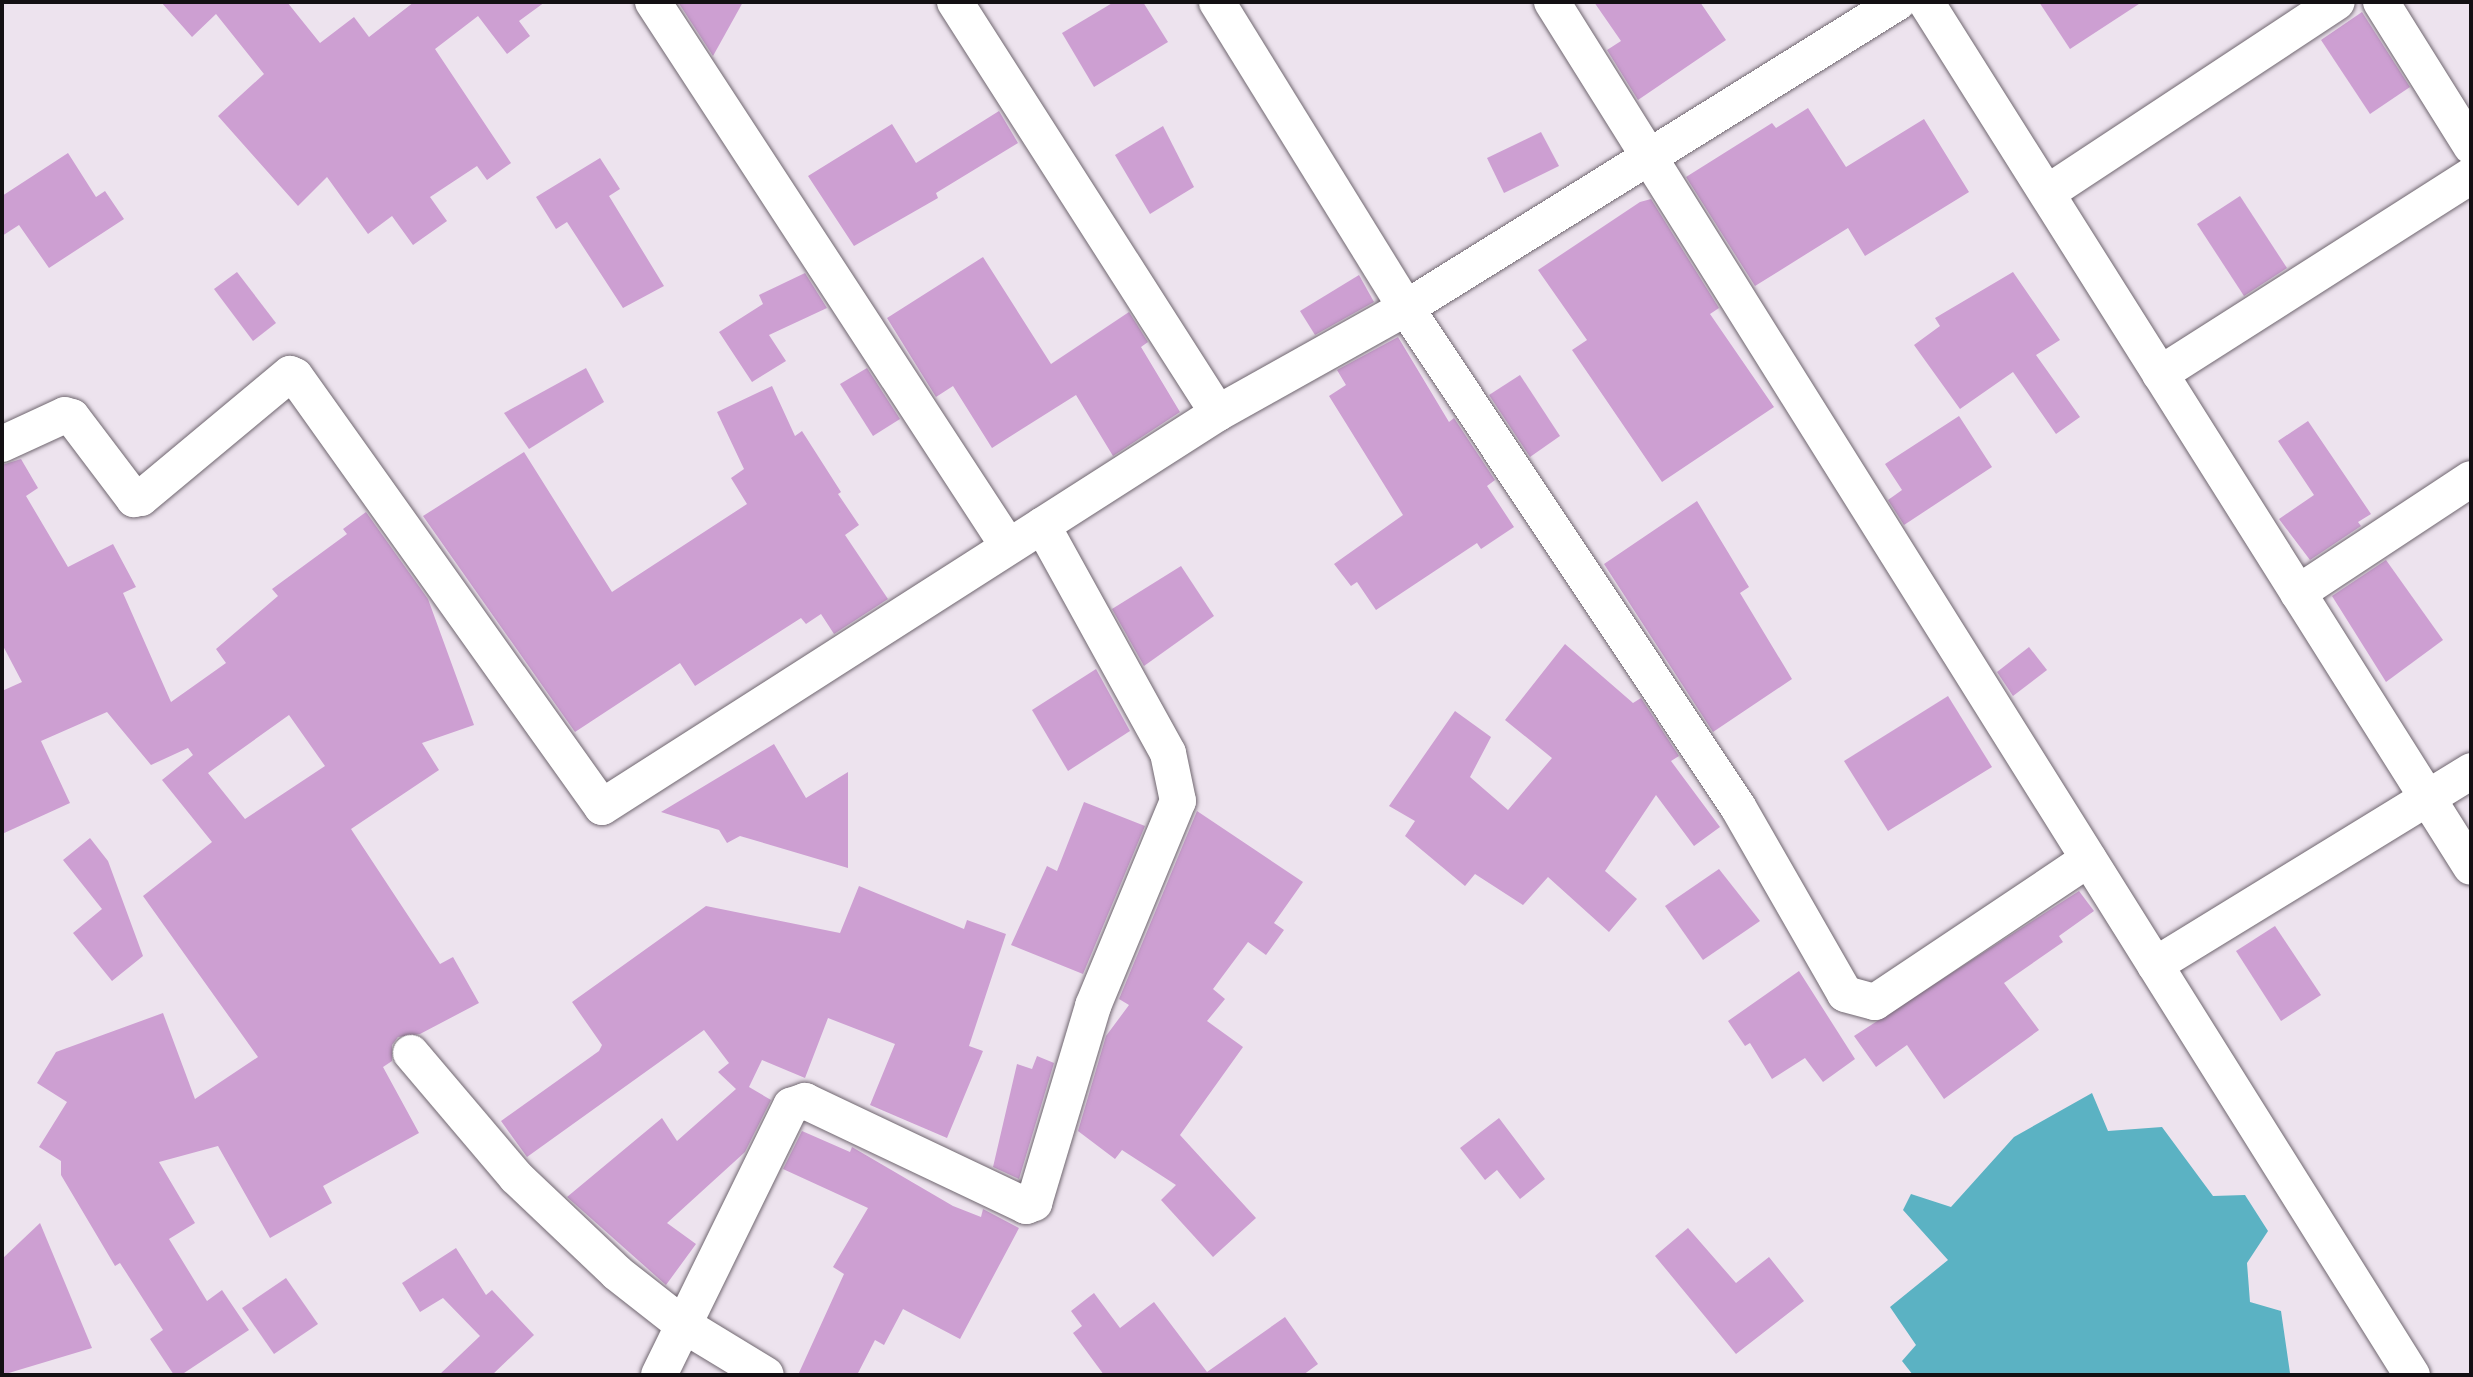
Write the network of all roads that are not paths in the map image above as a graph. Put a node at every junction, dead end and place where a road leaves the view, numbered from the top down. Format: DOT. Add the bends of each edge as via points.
graph roads {
  1 [pos="653,2"];
  2 [pos="955,2"];
  3 [pos="1217,2"];
  4 [pos="1552,2"];
  5 [pos="1898,2"];
  6 [pos="1926,2"];
  7 [pos="2337,2"];
  8 [pos="2381,2"];
  9 [pos="2471,146"];
  10 [pos="1648,156"];
  11 [pos="2471,176"];
  12 [pos="2047,193"];
  13 [pos="1406,308"];
  14 [pos="2160,374"];
  15 [pos="1218,413"];
  16 [pos="2,444"];
  17 [pos="2471,479"];
  18 [pos="1042,525"];
  19 [pos="1008,546"];
  20 [pos="2298,593"];
  21 [pos="2471,771"];
  22 [pos="2428,798"];
  23 [pos="2089,859"];
  24 [pos="2471,867"];
  25 [pos="2155,965"];
  26 [pos="411,1053"];
  27 [pos="682,1324"];
  28 [pos="659,1375"];
  29 [pos="766,1375"];
  30 [pos="2412,1375"];
  1 -- 19 [label="street"];
  2 -- 15 [label="street"];
  3 -- 13 [label="street"];
  4 -- 10 [label="street"];
  5 -- 10 [label="street"];
  6 -- 12 [label="street"];
  7 -- 12 [label="street"];
  8 -- 9 [label="street"];
  10 -- 13 [label="street"];
  10 -- 23 [label="street"];
  11 -- 14 [label="street"];
  12 -- 14 [label="street"];
  13 -- 15 [label="street"];
  13 -- 23 [label="street" via="1738,807 1845,994 1875,1002"];
  14 -- 20 [label="street"];
  15 -- 18 [label="street"];
  16 -- 19 [label="street" via="65,415 72,417 134,499 141,498 290,374 295,376 602,807"];
  17 -- 20 [label="street"];
  18 -- 19 [label="street"];
  18 -- 27 [label="street" via="1168,753 1178,801 1093,1006 1034,1203 1026,1206 805,1101 791,1106"];
  20 -- 22 [label="street"];
  21 -- 22 [label="street"];
  22 -- 24 [label="street"];
  22 -- 25 [label="street"];
  23 -- 25 [label="street"];
  25 -- 30 [label="street"];
  26 -- 27 [label="street" via="516,1177 617,1273"];
  27 -- 28 [label="street"];
  27 -- 29 [label="street"];
}
